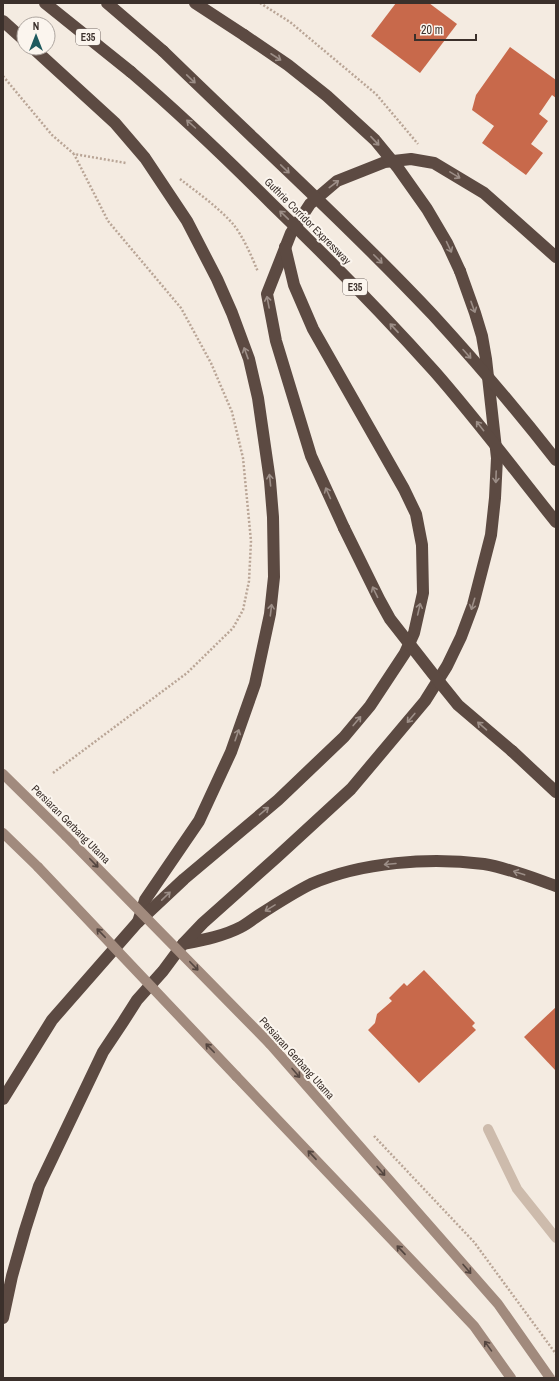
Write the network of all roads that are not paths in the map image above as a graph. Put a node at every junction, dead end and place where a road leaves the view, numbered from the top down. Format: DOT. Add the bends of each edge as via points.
graph roads {
  1 [pos="45,3"];
  2 [pos="107,3"];
  3 [pos="195,3"];
  4 [pos="3,21"];
  5 [pos="16,33"];
  6 [pos="42,56"];
  7 [pos="286,247"];
  8 [pos="556,257"];
  9 [pos="556,460"];
  10 [pos="556,522"];
  11 [pos="3,774"];
  12 [pos="556,792"];
  13 [pos="3,833"];
  14 [pos="556,886"];
  15 [pos="138,923"];
  16 [pos="183,944"];
  17 [pos="3,1098"];
  18 [pos="488,1129"];
  19 [pos="556,1238"];
  20 [pos="3,1318"];
  21 [pos="511,1378"];
  22 [pos="550,1378"];
  10 -- 1 [label="highway, Guthrie Corridor Expressway / E35, one-way, bridge" via="435,372 298,229 196,129 131,72"];
  2 -- 9 [label="highway, Guthrie Corridor Expressway, one-way, bridge" via="163,52 386,266 512,405"];
  3 -- 16 [label="highway, one-way, bridge" via="288,65 327,96 375,140 427,209 460,271 475,313 486,359 497,458 491,535 473,605 461,638 425,701 351,789"];
  4 -- 5 [label="highway"];
  15 -- 6 [label="highway, one-way" via="145,900 199,821 231,752 255,684 270,614 274,577 270,481 258,398 249,359 223,292 187,221 145,158 115,123"];
  7 -- 8 [label="highway, one-way" via="291,233 310,204 336,181 385,162 411,159 434,163 484,193"];
  12 -- 7 [label="highway, one-way, bridge" via="458,705 390,619 379,599 311,456 276,341 267,294"];
  15 -- 7 [label="highway, one-way" via="184,879 278,800 344,737 370,706 405,653 414,634 423,593 422,545 416,514 313,329 294,286"];
  11 -- 22 [label="main road, Persiaran Gerbang Utama, one-way, bridge" via="270,1044 498,1304"];
  21 -- 13 [label="main road, one-way, bridge" via="474,1326"];
  14 -- 16 [label="highway, one-way" via="485,864 438,861 380,865 329,877 288,896 241,927"];
  15 -- 17 [label="highway" via="52,1020"];
  16 -- 20 [label="highway" via="137,1000 103,1052 90,1079 40,1186 14,1268"];
  18 -- 19 [label="street" via="517,1188"];
}
